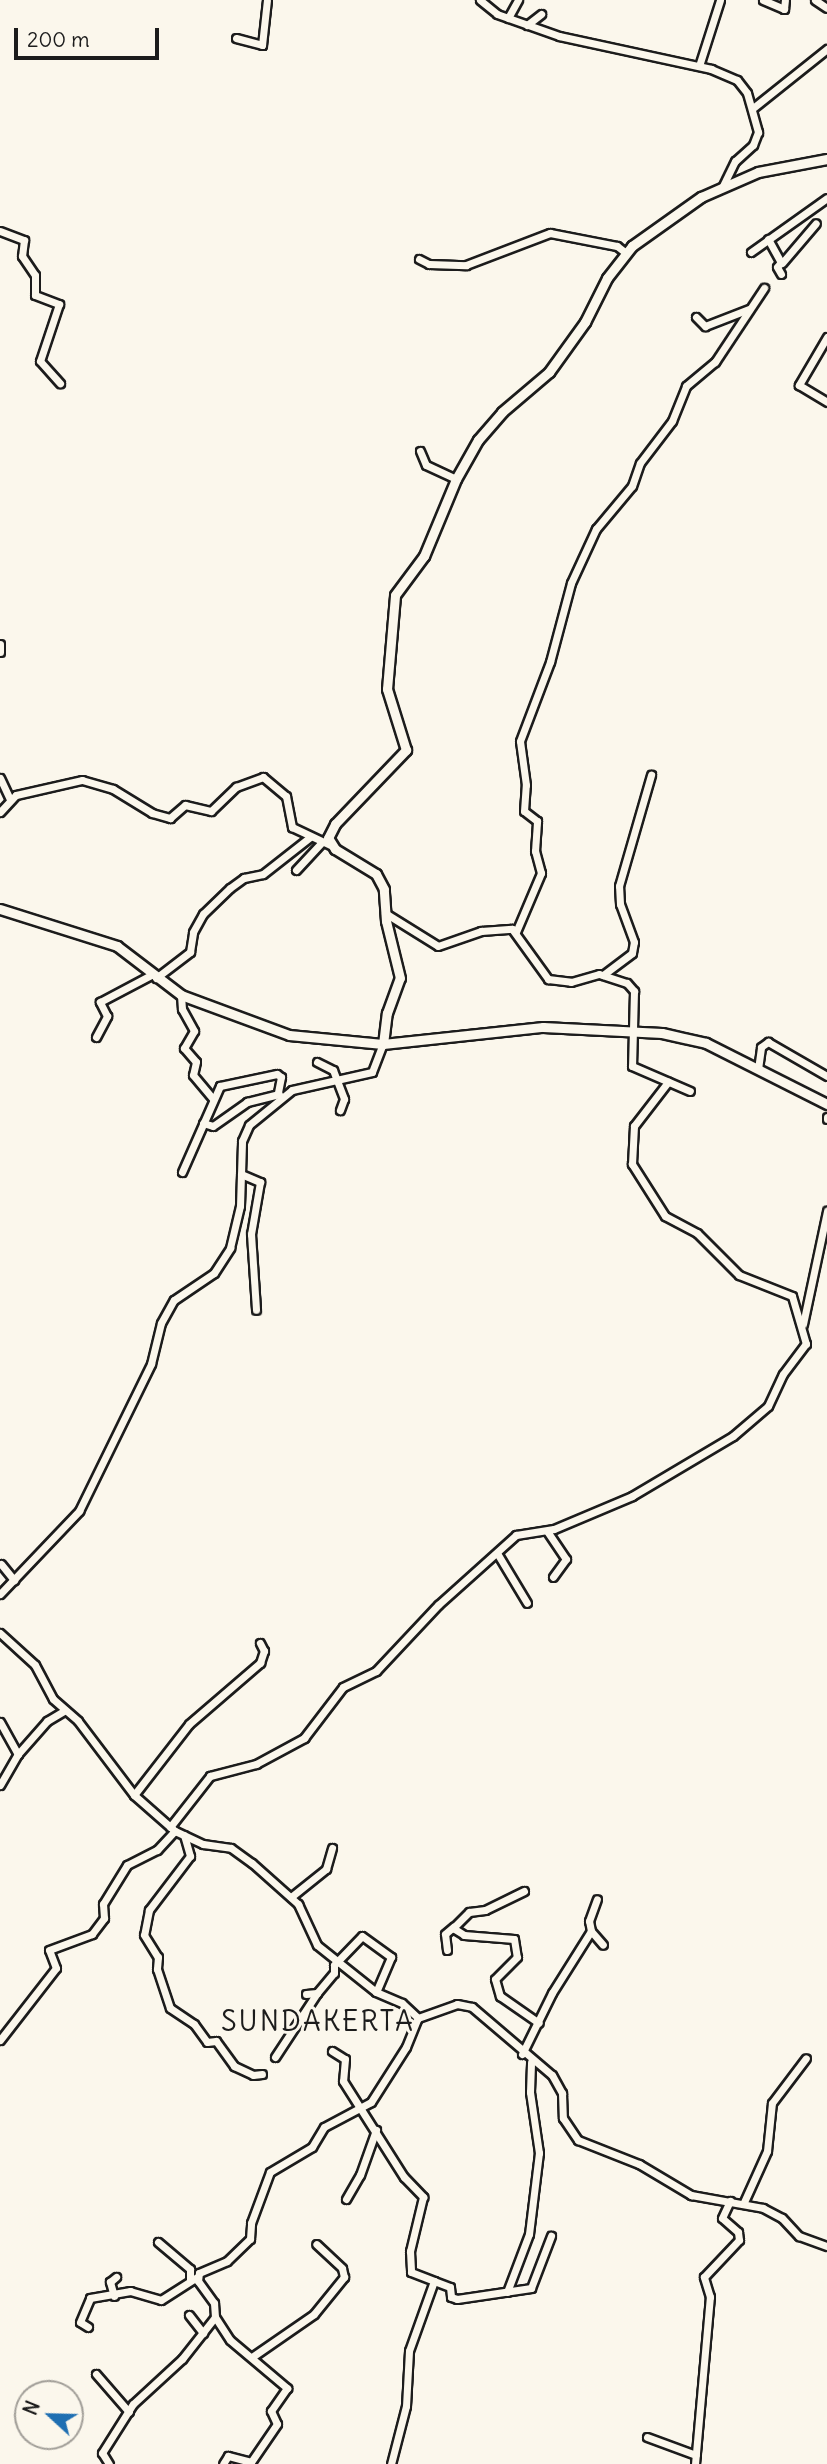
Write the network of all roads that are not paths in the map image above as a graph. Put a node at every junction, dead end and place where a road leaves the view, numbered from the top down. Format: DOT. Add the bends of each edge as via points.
graph roads {
  1 [pos="267,0"];
  2 [pos="480,0"];
  3 [pos="518,0"];
  4 [pos="720,0"];
  5 [pos="763,0"];
  6 [pos="785,0"];
  7 [pos="815,0"];
  8 [pos="827,8"];
  9 [pos="541,13"];
  10 [pos="508,18"];
  11 [pos="527,25"];
  12 [pos="236,38"];
  13 [pos="827,49"];
  14 [pos="698,66"];
  15 [pos="753,108"];
  16 [pos="827,159"];
  17 [pos="722,188"];
  18 [pos="827,198"];
  19 [pos="816,223"];
  20 [pos="0,231"];
  21 [pos="768,239"];
  22 [pos="751,251"];
  23 [pos="626,253"];
  24 [pos="419,259"];
  25 [pos="782,263"];
  26 [pos="781,274"];
  27 [pos="764,288"];
  28 [pos="749,309"];
  29 [pos="696,317"];
  30 [pos="827,337"];
  31 [pos="60,383"];
  32 [pos="827,402"];
  33 [pos="421,451"];
  34 [pos="456,479"];
  35 [pos="0,645"];
  36 [pos="0,652"];
  37 [pos="651,775"];
  38 [pos="0,778"];
  39 [pos="10,799"];
  40 [pos="0,812"];
  41 [pos="310,837"];
  42 [pos="326,844"];
  43 [pos="296,870"];
  44 [pos="0,909"];
  45 [pos="385,913"];
  46 [pos="516,932"];
  47 [pos="603,975"];
  48 [pos="154,977"];
  49 [pos="181,995"];
  50 [pos="634,1030"];
  51 [pos="96,1037"];
  52 [pos="383,1044"];
  53 [pos="317,1062"];
  54 [pos="758,1069"];
  55 [pos="827,1076"];
  56 [pos="337,1079"];
  57 [pos="668,1082"];
  58 [pos="691,1091"];
  59 [pos="280,1095"];
  60 [pos="214,1098"];
  61 [pos="827,1104"];
  62 [pos="340,1110"];
  63 [pos="203,1123"];
  64 [pos="182,1172"];
  65 [pos="241,1174"];
  66 [pos="827,1211"];
  67 [pos="256,1310"];
  68 [pos="803,1325"];
  69 [pos="547,1531"];
  70 [pos="497,1553"];
  71 [pos="1,1564"];
  72 [pos="554,1577"];
  73 [pos="14,1580"];
  74 [pos="0,1594"];
  75 [pos="527,1603"];
  76 [pos="0,1633"];
  77 [pos="260,1643"];
  78 [pos="65,1710"];
  79 [pos="0,1722"];
  80 [pos="18,1754"];
  81 [pos="0,1785"];
  82 [pos="134,1795"];
  83 [pos="173,1829"];
  84 [pos="184,1836"];
  85 [pos="332,1848"];
  86 [pos="524,1891"];
  87 [pos="291,1897"];
  88 [pos="597,1899"];
  89 [pos="453,1927"];
  90 [pos="591,1931"];
  91 [pos="603,1945"];
  92 [pos="447,1950"];
  93 [pos="338,1962"];
  94 [pos="376,1992"];
  95 [pos="317,1993"];
  96 [pos="306,1994"];
  97 [pos="418,2018"];
  98 [pos="539,2024"];
  99 [pos="0,2040"];
  100 [pos="332,2051"];
  101 [pos="522,2054"];
  102 [pos="275,2057"];
  103 [pos="806,2058"];
  104 [pos="531,2062"];
  105 [pos="262,2074"];
  106 [pos="362,2109"];
  107 [pos="376,2130"];
  108 [pos="346,2199"];
  109 [pos="730,2201"];
  110 [pos="744,2202"];
  111 [pos="551,2235"];
  112 [pos="158,2242"];
  113 [pos="316,2245"];
  114 [pos="827,2246"];
  115 [pos="116,2277"];
  116 [pos="194,2278"];
  117 [pos="434,2281"];
  118 [pos="507,2292"];
  119 [pos="114,2297"];
  120 [pos="188,2315"];
  121 [pos="215,2317"];
  122 [pos="88,2327"];
  123 [pos="203,2333"];
  124 [pos="252,2357"];
  125 [pos="96,2374"];
  126 [pos="129,2412"];
  127 [pos="646,2437"];
  128 [pos="101,2460"];
  129 [pos="696,2460"];
  130 [pos="109,2464"];
  131 [pos="223,2464"];
  132 [pos="390,2464"];
  1 -- 12 [label="street" via="262,45"];
  2 -- 10 [label="street"];
  3 -- 10 [label="street"];
  4 -- 14 [label="street"];
  5 -- 6 [label="street" via="784,9"];
  7 -- 8 [label="street"];
  9 -- 11 [label="street"];
  10 -- 11 [label="street"];
  11 -- 14 [label="street"];
  13 -- 15 [label="street"];
  14 -- 15 [label="street" via="737,79"];
  15 -- 17 [label="street" via="757,139 735,161"];
  16 -- 17 [label="main road" via="758,172"];
  17 -- 23 [label="main road" via="702,197"];
  18 -- 21 [label="street"];
  19 -- 25 [label="street"];
  20 -- 31 [label="street" via="23,240 22,256 35,275 35,295 58,302 54,328 40,361"];
  21 -- 22 [label="street"];
  21 -- 25 [label="street"];
  23 -- 24 [label="street" via="617,246 550,233 466,265 429,264"];
  23 -- 34 [label="main road" via="549,372 492,421"];
  25 -- 26 [label="street" via="777,267"];
  27 -- 28 [label="street"];
  28 -- 29 [label="street" via="705,326"];
  28 -- 46 [label="street" via="715,362 686,386 672,421 640,463 625,495 596,529 571,583 550,662 520,741 524,811 537,821 535,852 541,873"];
  30 -- 32 [label="street" via="799,386"];
  33 -- 34 [label="street" via="426,466"];
  34 -- 42 [label="main road" via="424,555 393,602 387,689 405,750 331,829"];
  35 -- 36 [label="street"];
  37 -- 47 [label="street" via="620,886 620,904 634,942 632,953"];
  38 -- 39 [label="street"];
  39 -- 40 [label="street"];
  39 -- 41 [label="street" via="41,786 82,780 113,789 168,818 185,805 211,811 239,786 259,776 273,782 289,803 290,825"];
  41 -- 42 [label="street"];
  41 -- 48 [label="street" via="263,874 244,878 230,888 203,914 193,932 190,952"];
  42 -- 43 [label="street"];
  42 -- 45 [label="main road" via="379,878"];
  44 -- 48 [label="main road" via="117,946"];
  45 -- 46 [label="street" via="438,946 481,931"];
  45 -- 52 [label="main road" via="400,978 387,1013"];
  46 -- 47 [label="street" via="547,979 571,982"];
  47 -- 50 [label="street" via="634,989"];
  48 -- 49 [label="main road"];
  48 -- 51 [label="street" via="100,1002 107,1016"];
  49 -- 52 [label="main road" via="289,1035"];
  49 -- 60 [label="street" via="182,1009 194,1031 184,1048 196,1061 192,1075"];
  50 -- 52 [label="main road" via="529,1027"];
  50 -- 54 [label="main road" via="701,1041"];
  50 -- 57 [label="street" via="632,1066"];
  52 -- 56 [label="street" via="372,1072"];
  53 -- 56 [label="street" via="331,1067"];
  54 -- 55 [label="street" via="761,1047 768,1042"];
  54 -- 61 [label="main road"];
  56 -- 59 [label="street"];
  56 -- 62 [label="street" via="344,1099"];
  57 -- 58 [label="street"];
  57 -- 68 [label="street" via="634,1128 631,1162 645,1188 662,1213 697,1233 737,1273 789,1293"];
  59 -- 60 [label="street" via="281,1077 273,1074 220,1086"];
  59 -- 63 [label="street" via="247,1102 213,1126"];
  59 -- 65 [label="street" via="245,1130"];
  60 -- 63 [label="street"];
  63 -- 64 [label="street"];
  65 -- 67 [label="street" via="260,1182 251,1234"];
  65 -- 73 [label="street" via="236,1237 225,1258 211,1276 174,1300 161,1323 151,1364 94,1487 79,1511"];
  66 -- 68 [label="street"];
  68 -- 69 [label="street" via="803,1351 783,1374 768,1406 751,1423 632,1496"];
  69 -- 70 [label="street" via="518,1535"];
  69 -- 72 [label="street" via="566,1559"];
  70 -- 75 [label="street"];
  70 -- 83 [label="street" via="438,1605 376,1671 343,1687 304,1738 256,1764 210,1776"];
  71 -- 73 [label="street"];
  73 -- 74 [label="street"];
  76 -- 78 [label="street" via="34,1665 49,1694"];
  77 -- 82 [label="street" via="264,1651 260,1663 189,1724"];
  78 -- 80 [label="street" via="47,1721"];
  78 -- 82 [label="street"];
  79 -- 80 [label="street"];
  80 -- 81 [label="street"];
  82 -- 83 [label="street"];
  83 -- 84 [label="street"];
  83 -- 99 [label="street" via="157,1850 127,1866 103,1904 105,1916 92,1934 49,1950 56,1968"];
  84 -- 87 [label="street" via="232,1849"];
  84 -- 105 [label="street" via="190,1856 149,1910 144,1935 158,1957 157,1969 170,2008 194,2024 207,2042 216,2041 234,2067"];
  85 -- 87 [label="street" via="326,1869"];
  86 -- 89 [label="street" via="485,1910 469,1912"];
  87 -- 93 [label="street" via="317,1945"];
  88 -- 90 [label="street" via="589,1921"];
  89 -- 92 [label="street" via="445,1934"];
  89 -- 98 [label="street" via="464,1935 514,1939 517,1957 495,1979 499,1996"];
  90 -- 91 [label="street"];
  90 -- 98 [label="street" via="552,1993"];
  93 -- 94 [label="street"];
  93 -- 94 [label="street" via="362,1936 384,1949 391,1964"];
  93 -- 95 [label="street"];
  94 -- 97 [label="street"];
  95 -- 96 [label="street"];
  95 -- 102 [label="street"];
  97 -- 101 [label="street" via="467,2004"];
  97 -- 106 [label="street" via="388,2080"];
  98 -- 101 [label="street"];
  100 -- 106 [label="street" via="345,2059 343,2081"];
  101 -- 104 [label="street"];
  103 -- 110 [label="street" via="772,2103 767,2151"];
  104 -- 109 [label="street" via="546,2069 559,2085 563,2118 578,2140 639,2164 691,2196"];
  104 -- 118 [label="street" via="539,2153 529,2234"];
  106 -- 107 [label="street"];
  106 -- 116 [label="street" via="324,2127 312,2147 270,2172 251,2221 251,2238 227,2261 201,2269"];
  107 -- 108 [label="street"];
  107 -- 117 [label="street" via="404,2177 422,2194 410,2251 411,2272"];
  109 -- 110 [label="street"];
  109 -- 129 [label="street" via="722,2218 738,2231 739,2240 704,2277 710,2297"];
  110 -- 114 [label="street" via="780,2217 801,2238"];
  111 -- 118 [label="street" via="534,2286"];
  112 -- 116 [label="street" via="190,2269"];
  113 -- 124 [label="street" via="342,2267 344,2277 314,2314"];
  115 -- 119 [label="street" via="110,2282"];
  116 -- 119 [label="street" via="161,2300 130,2291"];
  116 -- 121 [label="street" via="214,2301"];
  117 -- 118 [label="street" via="450,2287 455,2299"];
  117 -- 132 [label="street" via="410,2351 406,2406"];
  119 -- 122 [label="street" via="87,2300 80,2322"];
  120 -- 123 [label="street"];
  121 -- 123 [label="street"];
  121 -- 124 [label="street" via="230,2340"];
  123 -- 126 [label="street"];
  124 -- 131 [label="street" via="287,2388 271,2411 277,2424 251,2462 227,2456"];
  125 -- 126 [label="street"];
  126 -- 128 [label="street"];
  127 -- 129 [label="street"];
  128 -- 130 [label="street"];
}
